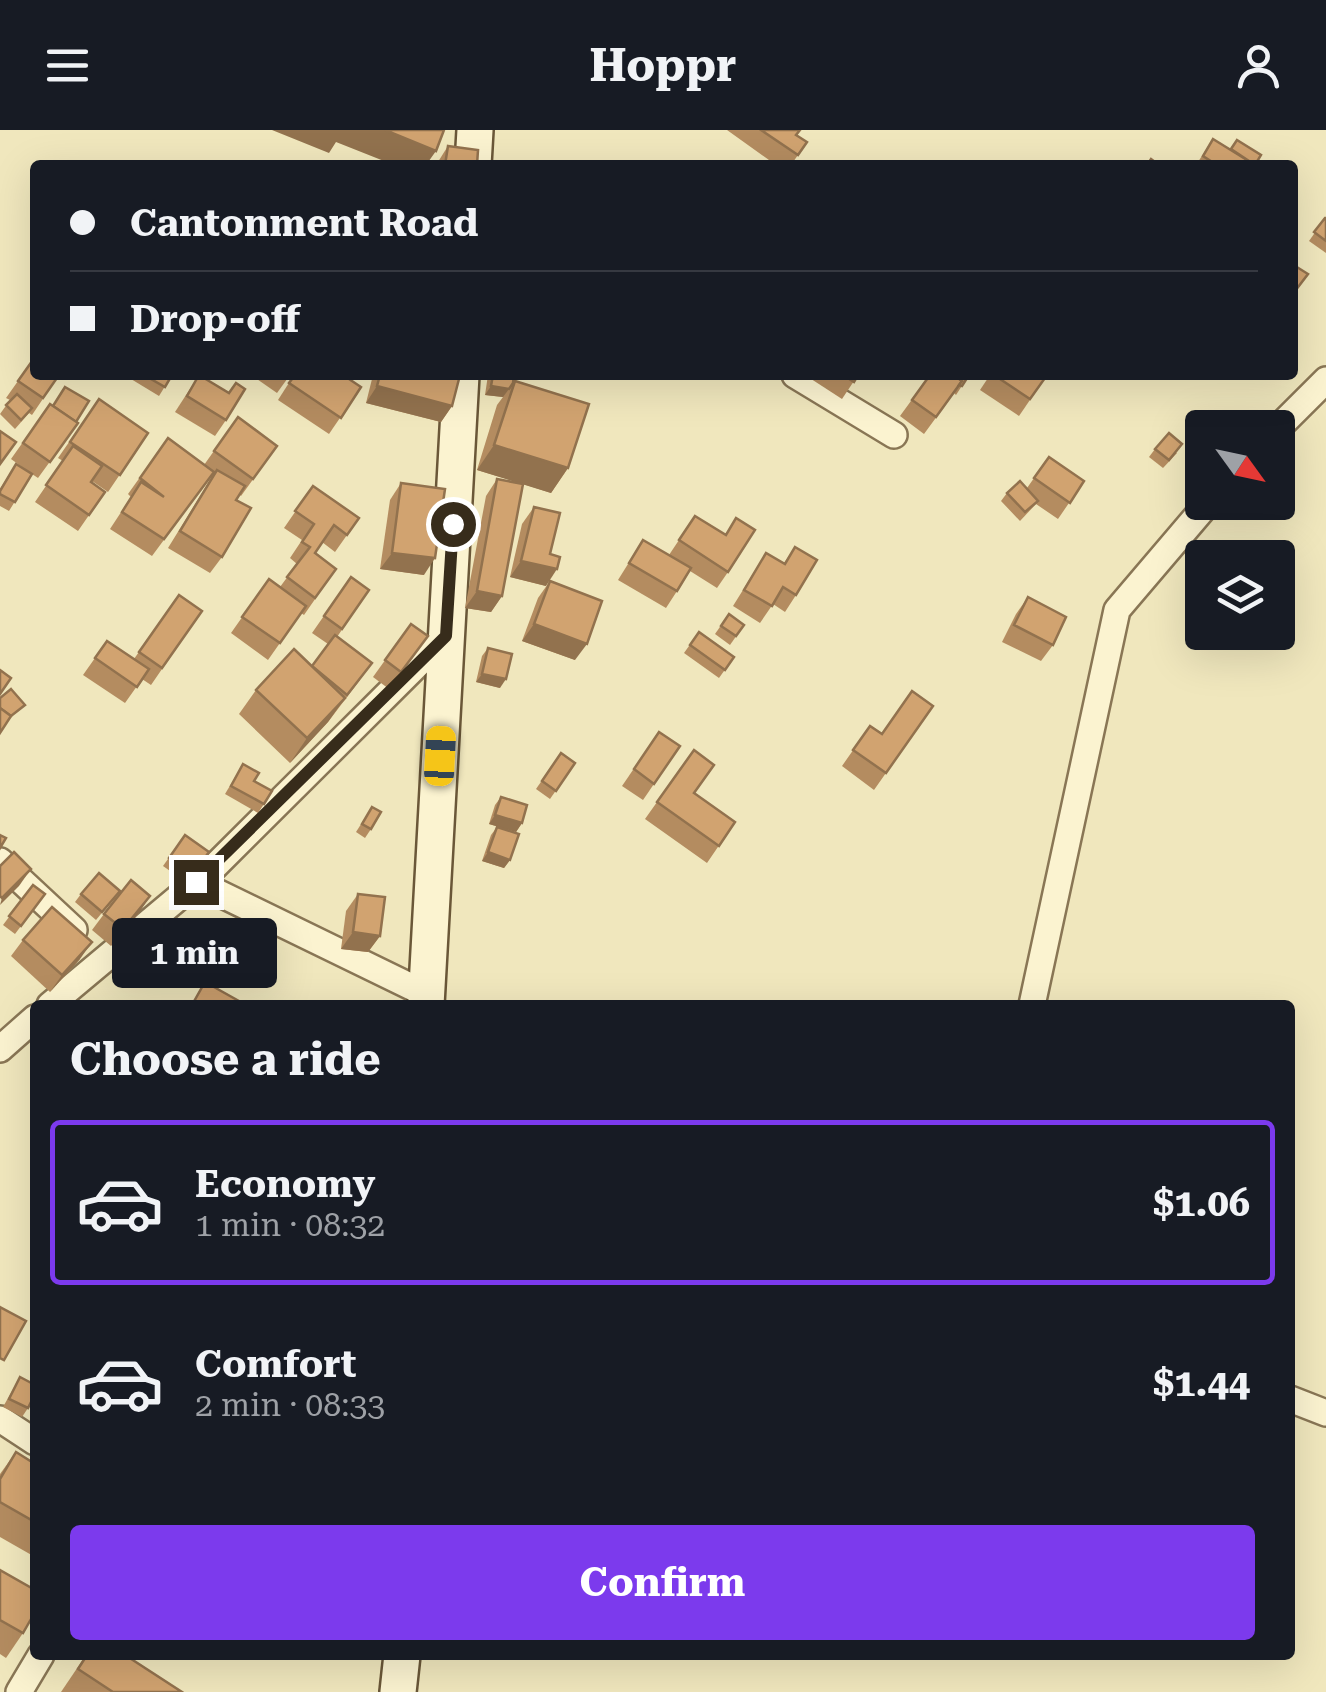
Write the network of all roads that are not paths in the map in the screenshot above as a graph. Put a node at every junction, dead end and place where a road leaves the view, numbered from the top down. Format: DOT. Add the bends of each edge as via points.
graph roads {
  1 [pos="475,130"];
  2 [pos="473,160"];
  3 [pos="461,380"];
  4 [pos="804,380"];
  5 [pos="1326,380"];
  6 [pos="1295,411"];
  7 [pos="894,435"];
  8 [pos="1194,520"];
  9 [pos="446,636"];
  10 [pos="0,861"];
  11 [pos="196,882"];
  12 [pos="104,957"];
  13 [pos="426,999"];
  14 [pos="56,1000"];
  15 [pos="1033,1000"];
  16 [pos="30,1022"];
  17 [pos="0,1049"];
  18 [pos="1295,1401"];
  19 [pos="1326,1413"];
  20 [pos="0,1419"];
  21 [pos="30,1439"];
  22 [pos="37,1660"];
  23 [pos="401,1660"];
  24 [pos="16,1688"];
  25 [pos="398,1692"];
  1 -- 2 [label="street"];
  3 -- 9 [label="street"];
  4 -- 7 [label="street"];
  5 -- 6 [label="street"];
  8 -- 15 [label="street" via="1117,610"];
  9 -- 11 [label="street"];
  9 -- 13 [label="street"];
  10 -- 12 [label="street"];
  11 -- 12 [label="street"];
  11 -- 13 [label="street"];
  12 -- 14 [label="street"];
  16 -- 17 [label="street"];
  18 -- 19 [label="street"];
  20 -- 21 [label="street"];
  22 -- 24 [label="street"];
  23 -- 25 [label="street"];
}
